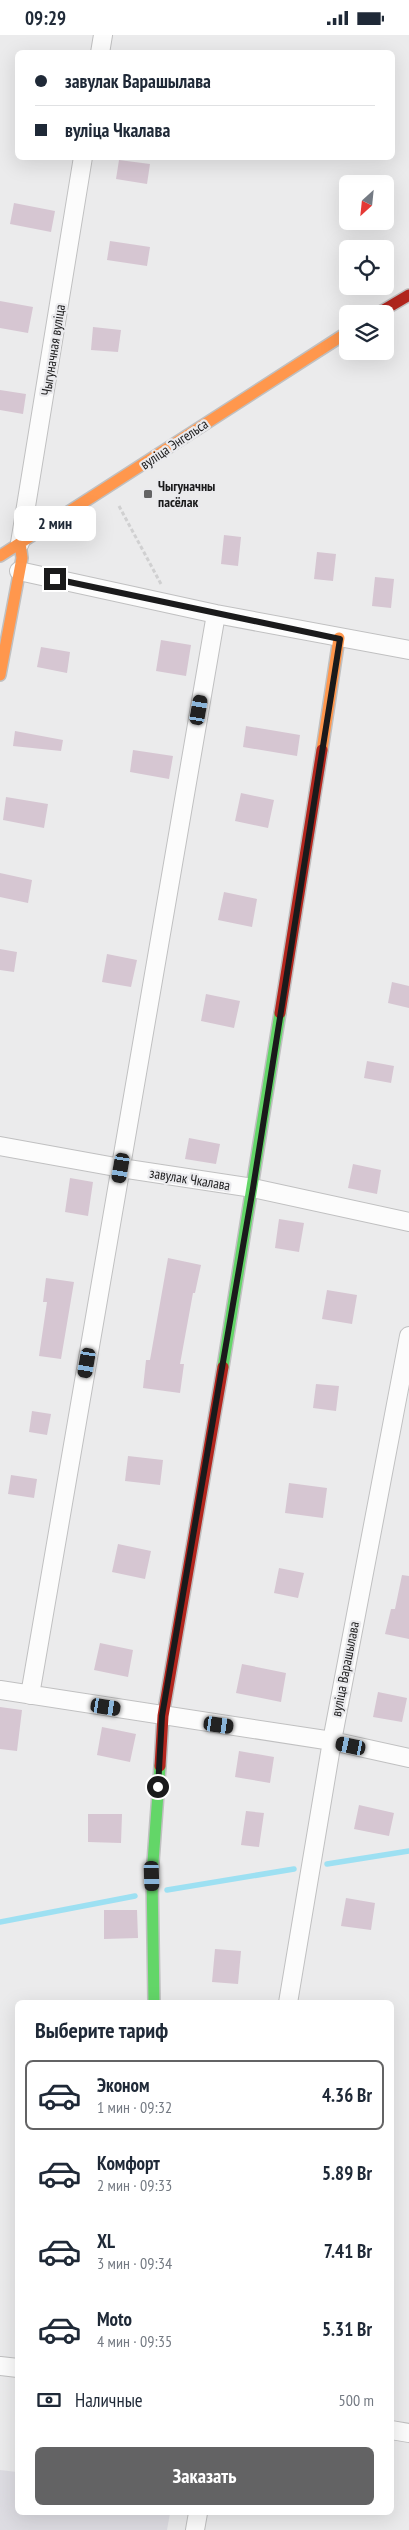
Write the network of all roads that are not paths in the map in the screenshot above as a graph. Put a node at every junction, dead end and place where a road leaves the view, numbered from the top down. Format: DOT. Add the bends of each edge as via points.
graph roads {
  1 [pos="103,35"];
  2 [pos="100,50"];
  3 [pos="83,160"];
  4 [pos="409,295"];
  5 [pos="392,305"];
  6 [pos="339,337"];
  7 [pos="20,543"];
  8 [pos="0,556"];
  9 [pos="19,571"];
  10 [pos="216,614"];
  11 [pos="340,639"];
  12 [pos="409,650"];
  13 [pos="0,675"];
  14 [pos="0,1145"];
  15 [pos="121,1168"];
  16 [pos="253,1188"];
  17 [pos="409,1223"];
  18 [pos="409,1336"];
  19 [pos="0,1690"];
  20 [pos="30,1695"];
  21 [pos="162,1716"];
  22 [pos="332,1741"];
  23 [pos="409,1758"];
  24 [pos="154,2000"];
  25 [pos="289,2000"];
  26 [pos="0,2366"];
  27 [pos="15,2368"];
  28 [pos="394,2430"];
  29 [pos="409,2433"];
  30 [pos="198,2515"];
  31 [pos="195,2530"];
  1 -- 2 [label="street"];
  3 -- 7 [label="street, Чыгуначная вуліца"];
  4 -- 5 [label="street"];
  6 -- 7 [label="street, вуліца Энгельса" via="279,373"];
  7 -- 8 [label="street, вуліца Энгельса"];
  7 -- 9 [label="street" via="22,558"];
  9 -- 10 [label="street"];
  9 -- 13 [label="street"];
  10 -- 11 [label="street"];
  10 -- 15 [label="street"];
  11 -- 12 [label="street"];
  11 -- 16 [label="street"];
  14 -- 15 [label="street, завулак Чкалава"];
  15 -- 16 [label="street, завулак Чкалава"];
  15 -- 20 [label="street"];
  16 -- 17 [label="street, завулак Чкалава"];
  16 -- 21 [label="street"];
  18 -- 22 [label="street, вуліца Варашылава"];
  19 -- 20 [label="street"];
  20 -- 21 [label="street"];
  21 -- 22 [label="street"];
  21 -- 24 [label="street" via="152,1876"];
  22 -- 23 [label="street"];
  22 -- 25 [label="street, вуліца Варашылава"];
  26 -- 27 [label="street"];
  28 -- 29 [label="street"];
  30 -- 31 [label="street"];
}
